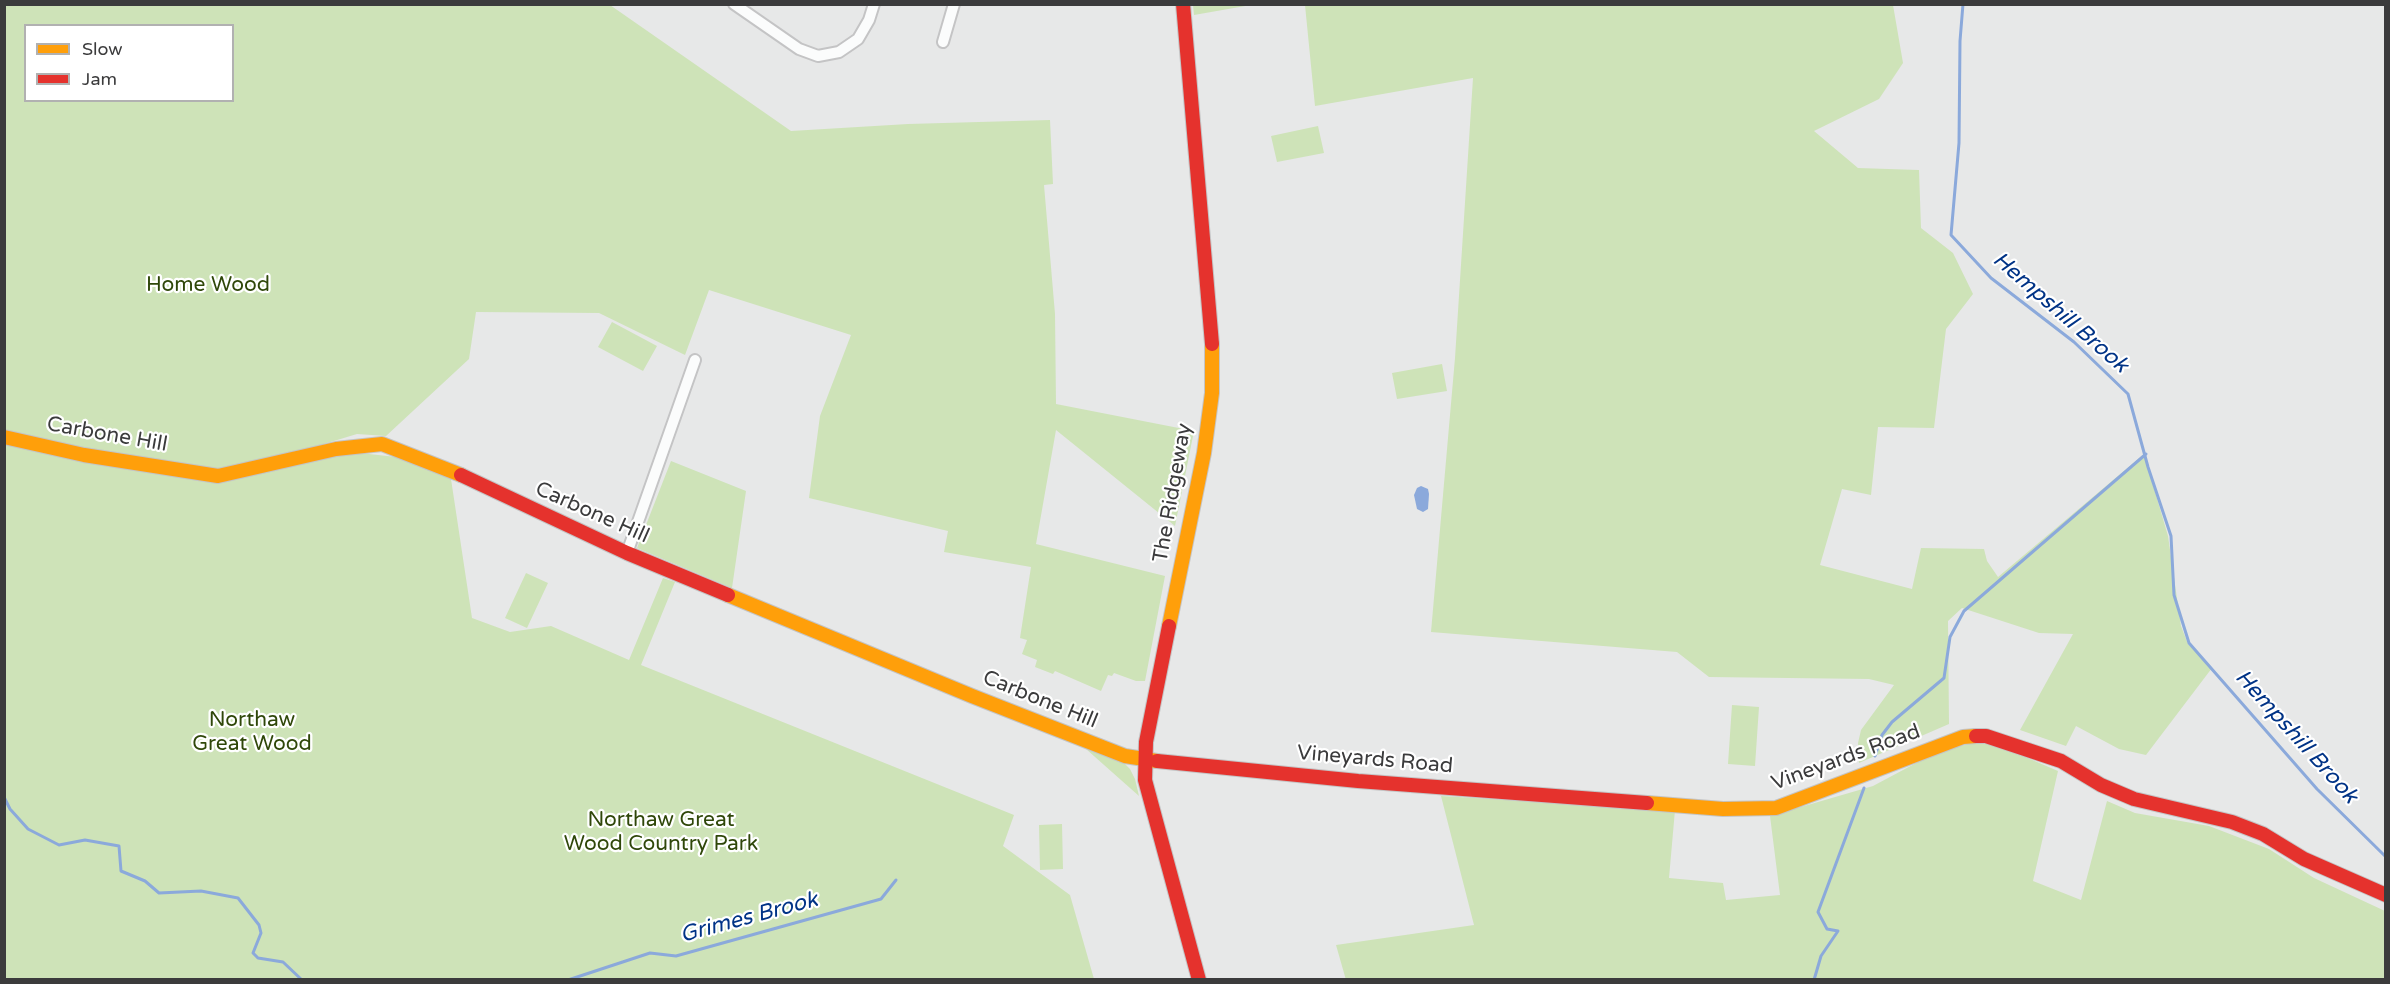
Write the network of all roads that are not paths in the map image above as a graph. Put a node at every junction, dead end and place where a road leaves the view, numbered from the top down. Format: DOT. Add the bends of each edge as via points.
graph roads {
  1 [pos="734,4"];
  2 [pos="874,4"];
  3 [pos="954,4"];
  4 [pos="1183,4"];
  5 [pos="943,42"];
  6 [pos="695,360"];
  7 [pos="4,437"];
  8 [pos="627,553"];
  9 [pos="1144,760"];
  10 [pos="2385,895"];
  11 [pos="1199,980"];
  1 -- 2 [label="street" via="799,49 818,57 839,52 858,39"];
  3 -- 5 [label="street"];
  4 -- 9 [label="street, The Ridgeway" via="1210,310 1212,393 1204,453"];
  6 -- 8 [label="street"];
  7 -- 8 [label="street, Carbone Hill" via="84,455 218,476 336,449 382,444 446,468"];
  8 -- 9 [label="street, Carbone Hill" via="1023,717"];
  9 -- 10 [label="street, Vineyards Road" via="1723,809 1776,808 1963,737 1986,736 2061,761 2134,799 2232,822 2263,834 2304,859"];
  9 -- 11 [label="street, The Ridgeway" via="1145,780"];
}
